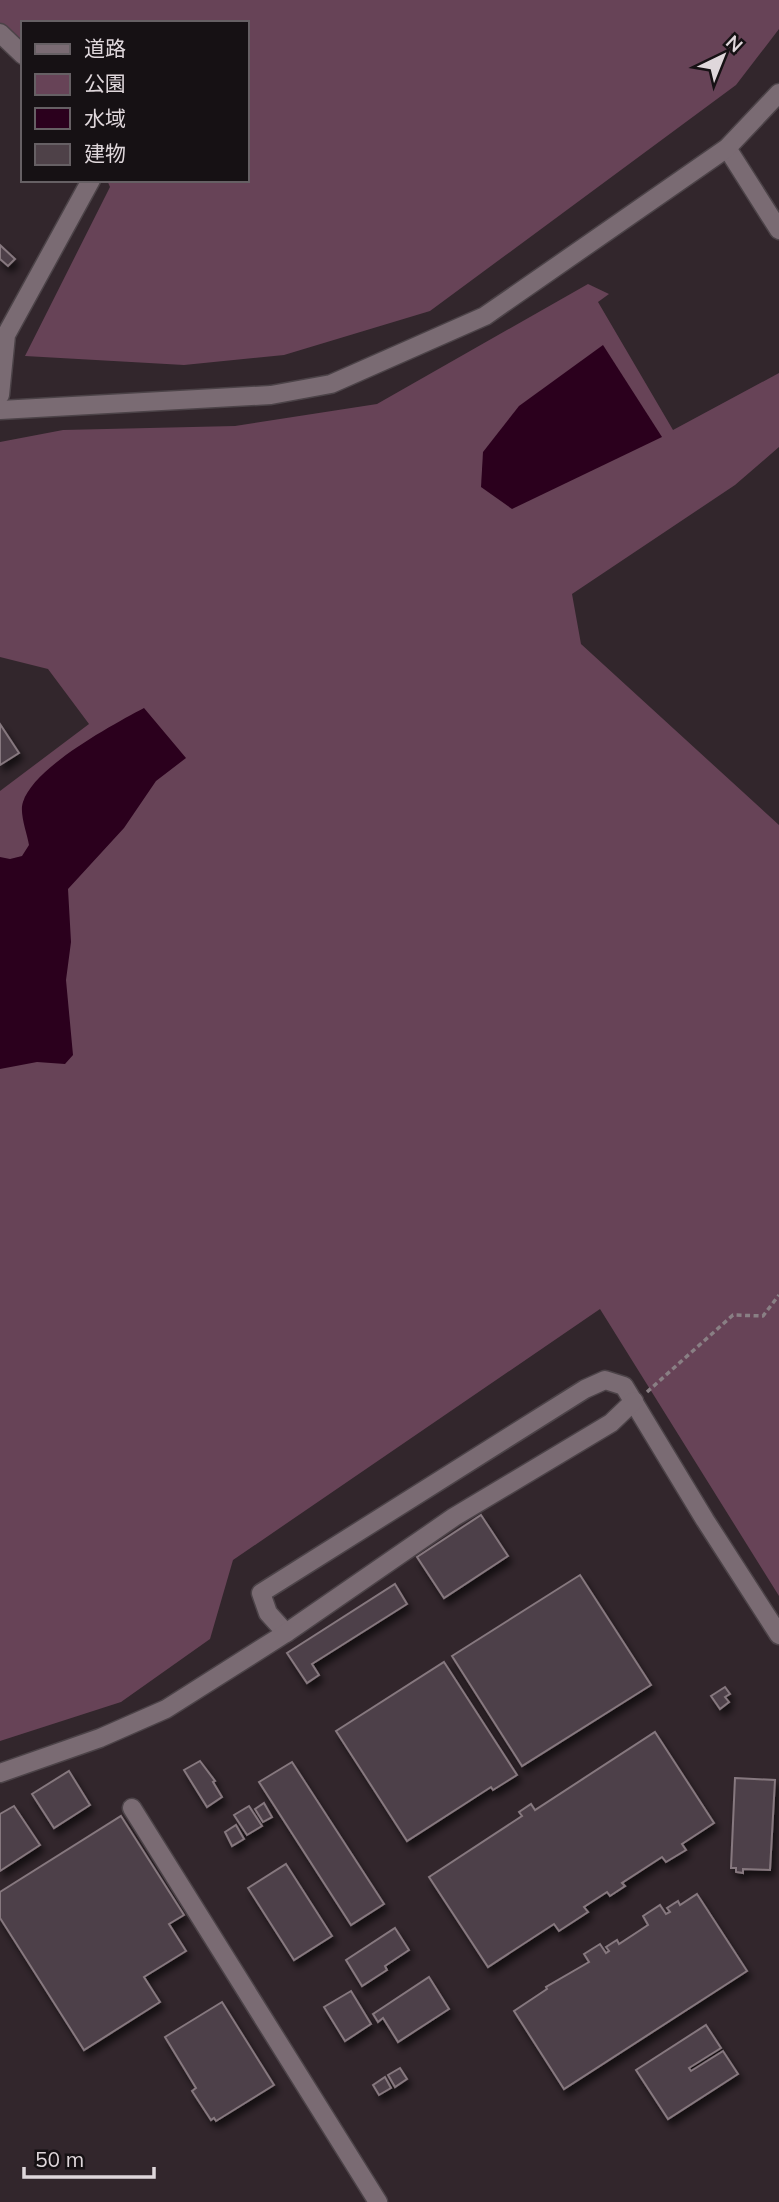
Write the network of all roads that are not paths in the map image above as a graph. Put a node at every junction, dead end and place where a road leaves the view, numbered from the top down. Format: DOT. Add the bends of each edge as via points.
graph roads {
  1 [pos="0,33"];
  2 [pos="21,53"];
  3 [pos="779,93"];
  4 [pos="727,148"];
  5 [pos="90,182"];
  6 [pos="779,230"];
  7 [pos="0,395"];
  8 [pos="0,410"];
  9 [pos="634,1402"];
  10 [pos="286,1633"];
  11 [pos="779,1635"];
  12 [pos="0,1773"];
  13 [pos="132,1808"];
  14 [pos="378,2202"];
  1 -- 2 [label="street"];
  3 -- 4 [label="street"];
  4 -- 6 [label="street"];
  4 -- 8 [label="street" via="485,316 331,384 271,395"];
  5 -- 7 [label="street" via="6,335"];
  9 -- 10 [label="street" via="611,1423 454,1517"];
  9 -- 10 [label="street" via="624,1386 605,1380 585,1389 261,1593 268,1613"];
  9 -- 11 [label="street"];
  10 -- 12 [label="street" via="166,1709"];
  13 -- 14 [label="street"];
}
